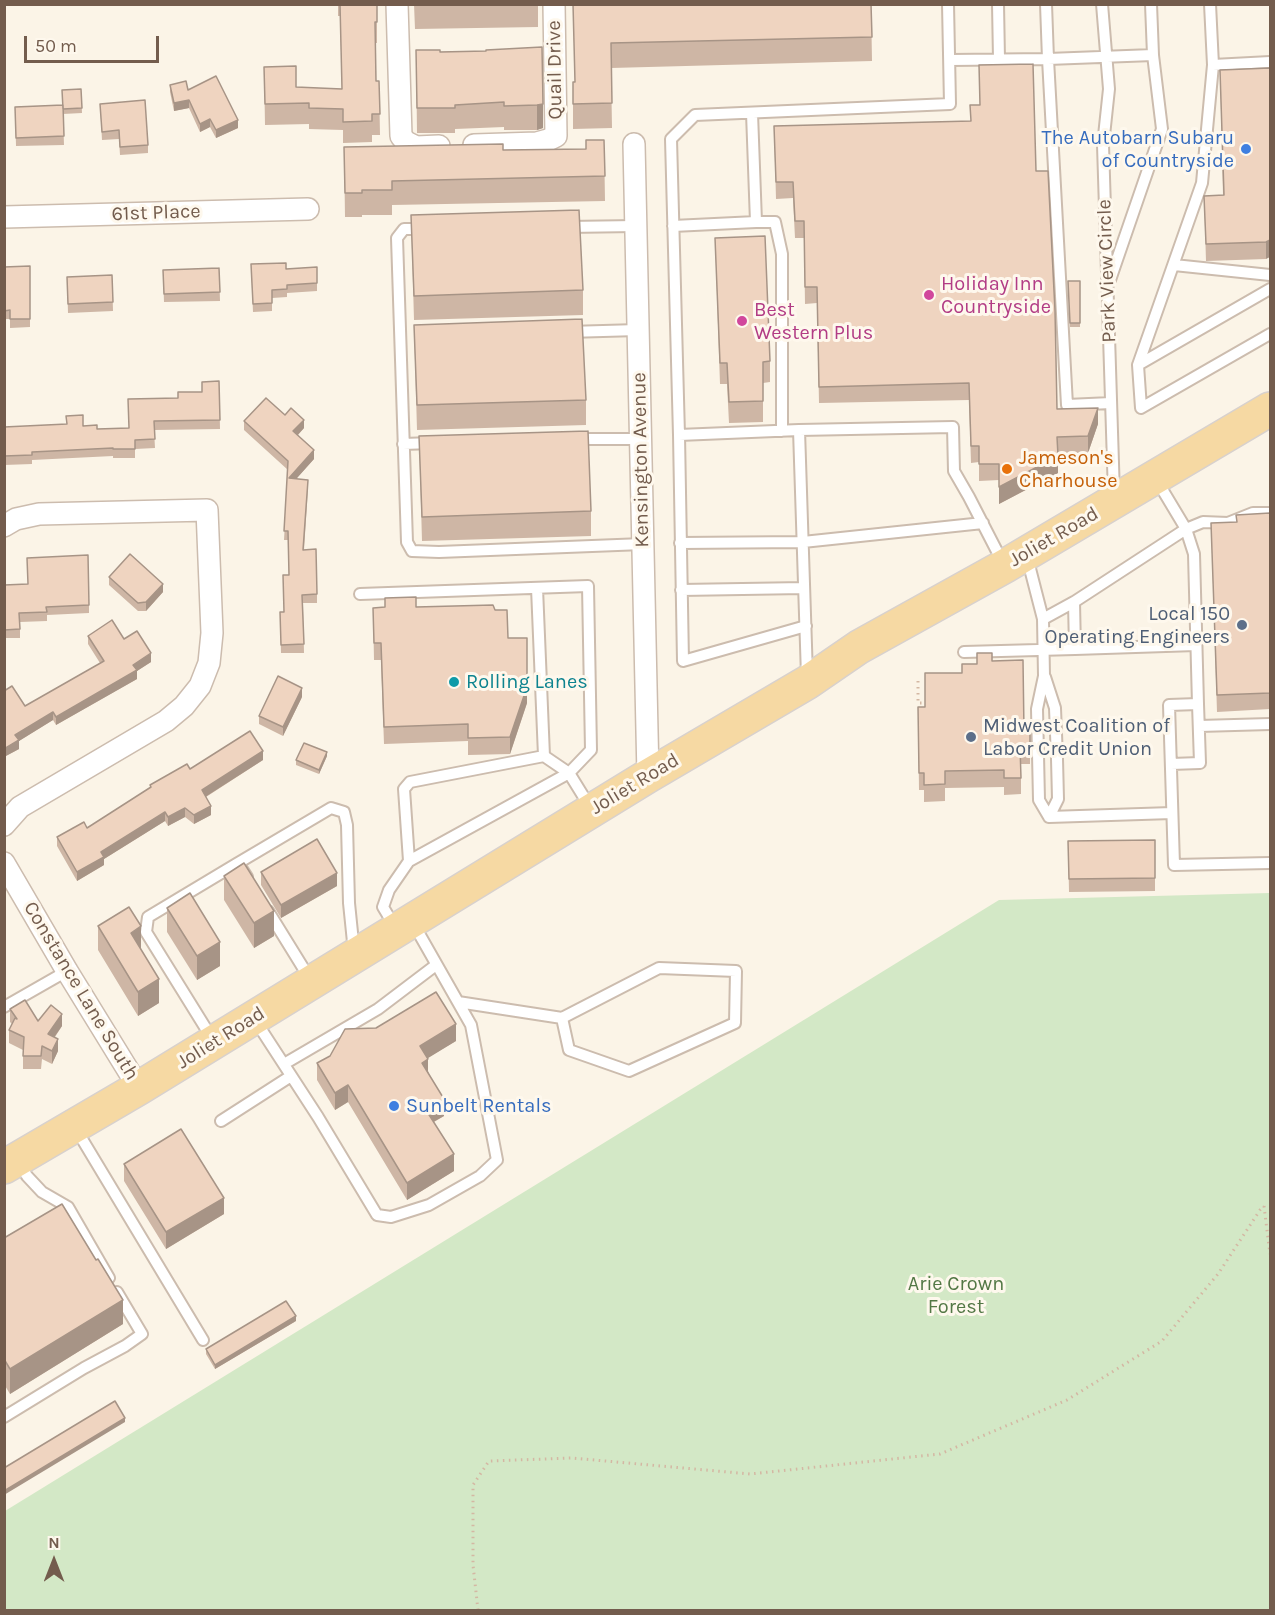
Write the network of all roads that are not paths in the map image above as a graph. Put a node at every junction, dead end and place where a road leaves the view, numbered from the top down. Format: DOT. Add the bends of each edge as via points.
graph roads {
  1 [pos="398,4"];
  2 [pos="554,4"];
  3 [pos="948,4"];
  4 [pos="998,4"];
  5 [pos="1046,4"];
  6 [pos="1102,4"];
  7 [pos="1151,4"];
  8 [pos="1210,4"];
  9 [pos="1153,55"];
  10 [pos="1106,57"];
  11 [pos="1048,58"];
  12 [pos="999,59"];
  13 [pos="950,60"];
  14 [pos="1270,62"];
  15 [pos="1213,65"];
  16 [pos="752,113"];
  17 [pos="634,144"];
  18 [pos="308,208"];
  19 [pos="4,217"];
  20 [pos="756,222"];
  21 [pos="636,226"];
  22 [pos="673,226"];
  23 [pos="559,227"];
  24 [pos="437,229"];
  25 [pos="1174,265"];
  26 [pos="1270,275"];
  27 [pos="1107,287"];
  28 [pos="1270,290"];
  29 [pos="638,330"];
  30 [pos="557,332"];
  31 [pos="1270,334"];
  32 [pos="1138,365"];
  33 [pos="1111,403"];
  34 [pos="1270,409"];
  35 [pos="799,430"];
  36 [pos="782,431"];
  37 [pos="678,435"];
  38 [pos="565,439"];
  39 [pos="641,439"];
  40 [pos="450,442"];
  41 [pos="403,444"];
  42 [pos="1155,477"];
  43 [pos="1115,501"];
  44 [pos="1270,513"];
  45 [pos="983,523"];
  46 [pos="4,526"];
  47 [pos="1186,530"];
  48 [pos="803,542"];
  49 [pos="680,543"];
  50 [pos="643,544"];
  51 [pos="1015,560"];
  52 [pos="537,588"];
  53 [pos="804,588"];
  54 [pos="681,590"];
  55 [pos="360,594"];
  56 [pos="1074,602"];
  57 [pos="1043,619"];
  58 [pos="806,626"];
  59 [pos="1196,645"];
  60 [pos="1075,649"];
  61 [pos="1044,650"];
  62 [pos="964,652"];
  63 [pos="1044,676"];
  64 [pos="808,682"];
  65 [pos="1198,704"];
  66 [pos="1270,724"];
  67 [pos="1199,726"];
  68 [pos="544,756"];
  69 [pos="1171,764"];
  70 [pos="569,773"];
  71 [pos="648,776"];
  72 [pos="592,810"];
  73 [pos="1172,813"];
  74 [pos="1048,817"];
  75 [pos="4,825"];
  76 [pos="409,861"];
  77 [pos="1270,862"];
  78 [pos="4,863"];
  79 [pos="238,863"];
  80 [pos="250,882"];
  81 [pos="262,902"];
  82 [pos="404,925"];
  83 [pos="355,956"];
  84 [pos="436,964"];
  85 [pos="67,971"];
  86 [pos="311,982"];
  87 [pos="458,1002"];
  88 [pos="4,1007"];
  89 [pos="254,1017"];
  90 [pos="562,1018"];
  91 [pos="214,1042"];
  92 [pos="284,1064"];
  93 [pos="291,1076"];
  94 [pos="139,1088"];
  95 [pos="221,1121"];
  96 [pos="74,1126"];
  97 [pos="10,1163"];
  98 [pos="203,1340"];
  99 [pos="4,1418"];
  1 -- 2 [label="street, Quail Drive" via="401,136 416,147 537,143 556,135"];
  3 -- 13 [label="lane"];
  4 -- 12 [label="lane"];
  5 -- 11 [label="lane"];
  6 -- 10 [label="lane, Park View Circle"];
  7 -- 9 [label="lane"];
  8 -- 15 [label="lane"];
  9 -- 10 [label="lane"];
  9 -- 27 [label="lane" via="1162,129"];
  10 -- 11 [label="lane"];
  10 -- 27 [label="lane, Park View Circle" via="1109,89 1103,145"];
  11 -- 12 [label="lane"];
  11 -- 33 [label="lane" via="1067,405"];
  12 -- 13 [label="lane"];
  13 -- 16 [label="lane" via="950,104"];
  14 -- 15 [label="lane"];
  15 -- 25 [label="lane" via="1202,183"];
  16 -- 20 [label="lane"];
  16 -- 22 [label="lane" via="695,116 671,139"];
  17 -- 21 [label="street, Kensington Avenue"];
  18 -- 19 [label="street, 61st Place"];
  20 -- 22 [label="lane"];
  20 -- 36 [label="lane" via="775,222 782,254"];
  21 -- 23 [label="lane"];
  21 -- 29 [label="street, Kensington Avenue"];
  22 -- 37 [label="lane"];
  24 -- 41 [label="lane" via="404,229 398,238 406,334"];
  25 -- 26 [label="lane"];
  25 -- 32 [label="lane"];
  27 -- 33 [label="lane, Park View Circle"];
  28 -- 32 [label="lane"];
  29 -- 30 [label="lane"];
  29 -- 39 [label="street, Kensington Avenue"];
  31 -- 32 [label="lane" via="1141,408"];
  33 -- 43 [label="lane, Park View Circle"];
  34 -- 42 [label="main road, Joliet Road"];
  35 -- 36 [label="lane"];
  35 -- 45 [label="lane" via="953,427 954,471"];
  35 -- 48 [label="lane"];
  36 -- 37 [label="lane"];
  37 -- 49 [label="lane"];
  38 -- 39 [label="lane"];
  39 -- 50 [label="street, Kensington Avenue"];
  40 -- 41 [label="lane"];
  41 -- 50 [label="lane" via="407,542 412,551"];
  42 -- 43 [label="main road, Joliet Road"];
  42 -- 47 [label="lane"];
  43 -- 51 [label="main road, Joliet Road"];
  44 -- 47 [label="lane" via="1253,513 1228,523 1203,522"];
  45 -- 48 [label="lane"];
  45 -- 51 [label="lane"];
  46 -- 75 [label="street" via="39,514 207,510 212,633 201,686 184,706 166,721 20,807"];
  47 -- 56 [label="lane"];
  47 -- 59 [label="lane" via="1194,554"];
  48 -- 49 [label="lane"];
  48 -- 53 [label="lane"];
  49 -- 54 [label="lane"];
  50 -- 71 [label="street, Kensington Avenue"];
  51 -- 57 [label="lane"];
  51 -- 64 [label="main road, Joliet Road" via="859,647"];
  52 -- 55 [label="lane"];
  52 -- 68 [label="lane"];
  52 -- 70 [label="lane" via="588,586 591,750"];
  53 -- 54 [label="lane"];
  53 -- 58 [label="lane"];
  54 -- 58 [label="lane" via="682,661"];
  56 -- 57 [label="lane"];
  56 -- 60 [label="lane"];
  57 -- 61 [label="lane"];
  58 -- 64 [label="lane"];
  59 -- 60 [label="lane"];
  59 -- 65 [label="lane"];
  60 -- 61 [label="lane"];
  61 -- 62 [label="lane"];
  61 -- 63 [label="lane"];
  63 -- 74 [label="lane" via="1037,709 1039,800"];
  63 -- 74 [label="lane" via="1055,708 1058,799"];
  64 -- 71 [label="main road, Joliet Road"];
  65 -- 67 [label="lane"];
  65 -- 69 [label="lane" via="1169,705"];
  66 -- 67 [label="lane"];
  67 -- 69 [label="lane" via="1200,763"];
  68 -- 70 [label="lane"];
  68 -- 76 [label="lane" via="410,782 404,789"];
  69 -- 73 [label="lane"];
  70 -- 72 [label="lane"];
  70 -- 76 [label="lane"];
  71 -- 72 [label="main road, Joliet Road"];
  72 -- 82 [label="main road, Joliet Road"];
  73 -- 74 [label="lane"];
  73 -- 77 [label="lane" via="1174,865"];
  76 -- 82 [label="lane" via="389,890 383,907"];
  78 -- 85 [label="street, Constance Lane South"];
  79 -- 80 [label="lane"];
  79 -- 83 [label="lane" via="331,808 344,812"];
  79 -- 91 [label="lane" via="148,918 146,932"];
  81 -- 86 [label="lane"];
  82 -- 83 [label="main road, Joliet Road"];
  82 -- 84 [label="lane"];
  83 -- 86 [label="main road, Joliet Road"];
  84 -- 87 [label="lane"];
  84 -- 92 [label="lane" via="378,1009"];
  85 -- 88 [label="lane"];
  85 -- 94 [label="street, Constance Lane South"];
  86 -- 89 [label="main road, Joliet Road"];
  87 -- 90 [label="lane"];
  87 -- 93 [label="lane" via="471,1025 497,1160 480,1176 429,1205 391,1217 377,1215"];
  89 -- 91 [label="main road, Joliet Road"];
  89 -- 92 [label="lane"];
  90 -- 90 [label="lane" via="659,968 736,971 735,1023 629,1071 569,1050"];
  91 -- 94 [label="main road, Joliet Road"];
  92 -- 93 [label="lane"];
  93 -- 95 [label="lane"];
  94 -- 96 [label="main road, Joliet Road"];
  96 -- 97 [label="main road, Joliet Road"];
  96 -- 98 [label="lane"];
  97 -- 99 [label="lane" via="66,1210 142,1334"];
}
